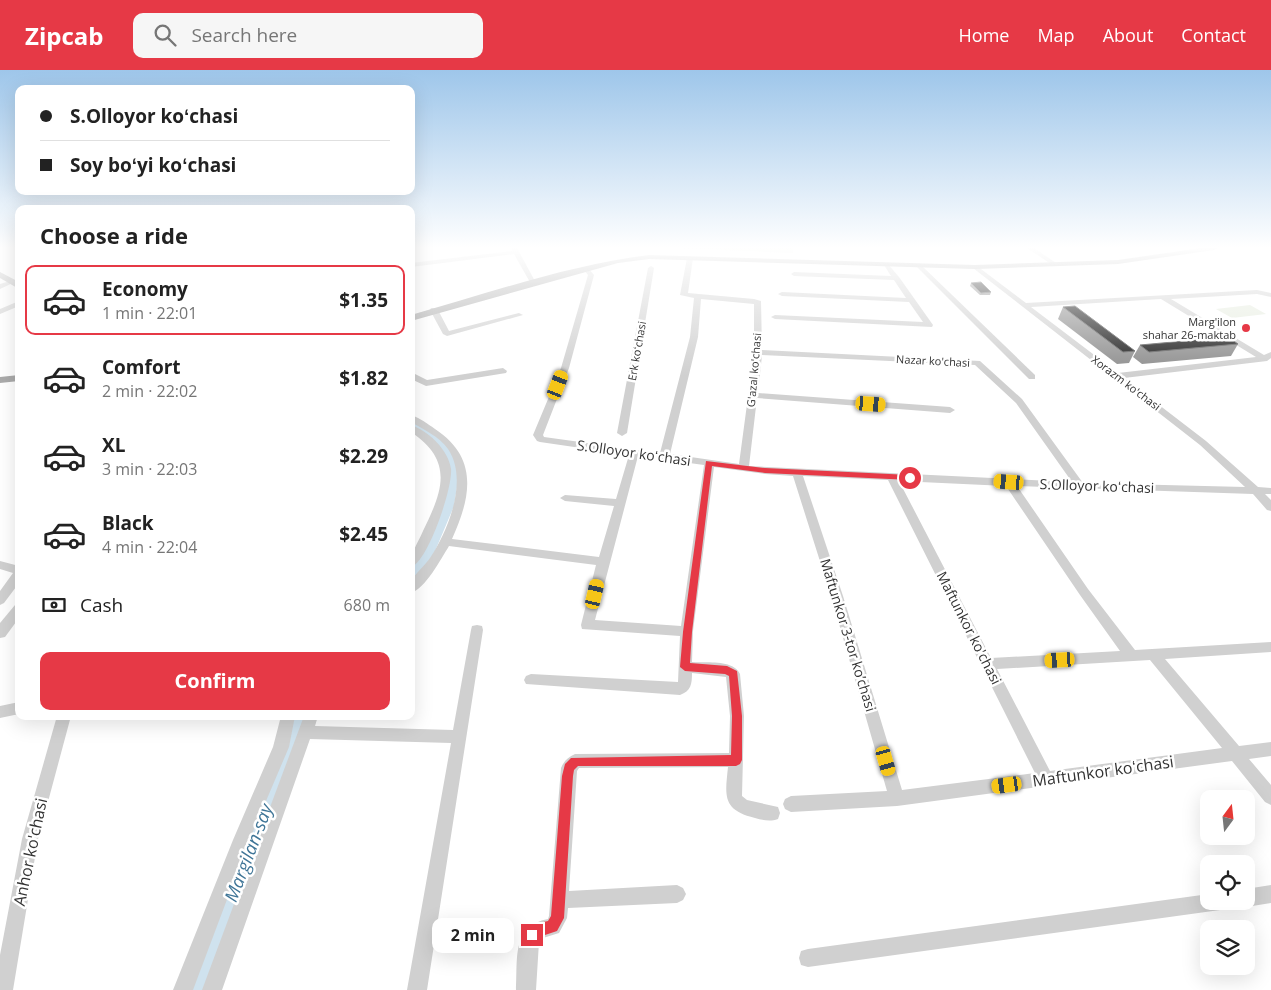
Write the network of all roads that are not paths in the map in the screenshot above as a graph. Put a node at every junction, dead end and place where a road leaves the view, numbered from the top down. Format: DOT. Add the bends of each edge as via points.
graph roads {
  1 [pos="504,291"];
  2 [pos="586,291"];
  3 [pos="648,291"];
  4 [pos="684,291"];
  5 [pos="905,291"];
  6 [pos="944,291"];
  7 [pos="1006,291"];
  8 [pos="782,294"];
  9 [pos="1271,295"];
  10 [pos="698,297"];
  11 [pos="1164,298"];
  12 [pos="911,300"];
  13 [pos="1024,305"];
  14 [pos="15,306"];
  15 [pos="434,310"];
  16 [pos="0,312"];
  17 [pos="519,315"];
  18 [pos="415,317"];
  19 [pos="775,317"];
  20 [pos="758,352"];
  21 [pos="1268,356"];
  22 [pos="503,371"];
  23 [pos="1117,376"];
  24 [pos="415,377"];
  25 [pos="1032,377"];
  26 [pos="15,378"];
  27 [pos="0,380"];
  28 [pos="753,395"];
  29 [pos="950,410"];
  30 [pos="415,421"];
  31 [pos="415,431"];
  32 [pos="622,434"];
  33 [pos="634,453"];
  34 [pos="664,457"];
  35 [pos="709,463"];
  36 [pos="744,468"];
  37 [pos="797,472"];
  38 [pos="892,477"];
  39 [pos="1009,482"];
  40 [pos="1080,486"];
  41 [pos="1256,491"];
  42 [pos="1271,491"];
  43 [pos="565,498"];
  44 [pos="619,503"];
  45 [pos="1271,508"];
  46 [pos="445,542"];
  47 [pos="415,557"];
  48 [pos="603,562"];
  49 [pos="0,565"];
  50 [pos="15,571"];
  51 [pos="15,578"];
  52 [pos="415,584"];
  53 [pos="0,600"];
  54 [pos="15,613"];
  55 [pos="477,630"];
  56 [pos="687,632"];
  57 [pos="0,633"];
  58 [pos="1271,647"];
  59 [pos="1154,655"];
  60 [pos="1132,656"];
  61 [pos="987,664"];
  62 [pos="685,667"];
  63 [pos="531,680"];
  64 [pos="15,709"];
  65 [pos="0,712"];
  66 [pos="63,720"];
  67 [pos="287,720"];
  68 [pos="309,720"];
  69 [pos="304,732"];
  70 [pos="460,737"];
  71 [pos="1271,749"];
  72 [pos="1235,753"];
  73 [pos="736,760"];
  74 [pos="1046,780"];
  75 [pos="1271,797"];
  76 [pos="897,798"];
  77 [pos="791,804"];
  78 [pos="772,813"];
  79 [pos="677,894"];
  80 [pos="1271,894"];
  81 [pos="1255,897"];
  82 [pos="560,900"];
  83 [pos="1200,904"];
  84 [pos="808,958"];
  85 [pos="3,990"];
  86 [pos="183,990"];
  87 [pos="212,990"];
  88 [pos="417,990"];
  89 [pos="526,990"];
  1 -- 15 [label="main road"];
  2 -- 33 [label="street, S.Olloyor koʻchasi" via="565,368 538,435 550,442"];
  3 -- 32 [label="street, Erk koʻchasi"];
  4 -- 10 [label="street" via="686,297"];
  5 -- 12 [label="street"];
  6 -- 25 [label="street"];
  7 -- 13 [label="street, Xorazm ko'chasi"];
  8 -- 12 [label="street"];
  9 -- 11 [label="street" via="1257,292"];
  10 -- 20 [label="street, G'azal ko'chasi" via="757,302"];
  10 -- 34 [label="street" via="694,337"];
  11 -- 13 [label="street"];
  11 -- 21 [label="street"];
  12 -- 19 [label="street" via="929,325"];
  13 -- 23 [label="street, Xorazm ko'chasi"];
  14 -- 16 [label="street"];
  15 -- 17 [label="street" via="447,334"];
  15 -- 18 [label="main road"];
  20 -- 28 [label="street, G'azal ko'chasi"];
  20 -- 40 [label="street, Nazar ko'chasi" via="977,363 1019,401"];
  21 -- 23 [label="street"];
  22 -- 24 [label="street" via="426,383"];
  23 -- 41 [label="street, Xorazm ko'chasi"];
  26 -- 27 [label="main road"];
  28 -- 29 [label="street"];
  28 -- 36 [label="street, G'azal ko'chasi"];
  30 -- 46 [label="street" via="454,449 460,465 463,478 459,512"];
  31 -- 47 [label="street" via="435,446 446,462 446,471 433,524"];
  33 -- 34 [label="street, S.Olloyor koʻchasi"];
  33 -- 44 [label="street"];
  34 -- 35 [label="street, S.Olloyor koʻchasi"];
  35 -- 36 [label="street, S.Olloyor koʻchasi"];
  35 -- 56 [label="street"];
  36 -- 37 [label="street, S.Olloyor koʻchasi"];
  37 -- 38 [label="street, S.Olloyor koʻchasi"];
  37 -- 76 [label="street, Maftunkor 3-tor koʼchasi"];
  38 -- 39 [label="street, S.Olloyor koʻchasi"];
  38 -- 61 [label="street, Maftunkor ko'chasi"];
  39 -- 40 [label="street, S.Olloyor koʻchasi"];
  39 -- 60 [label="street"];
  40 -- 41 [label="street, S.Olloyor koʻchasi"];
  41 -- 42 [label="street, S.Olloyor koʻchasi"];
  41 -- 45 [label="street, Xorazm ko'chasi"];
  43 -- 44 [label="street"];
  44 -- 48 [label="street"];
  46 -- 48 [label="street"];
  46 -- 52 [label="street"];
  48 -- 56 [label="street" via="588,625"];
  49 -- 50 [label="street"];
  51 -- 53 [label="street"];
  54 -- 57 [label="street"];
  55 -- 70 [label="street"];
  56 -- 62 [label="street"];
  58 -- 59 [label="street"];
  59 -- 60 [label="street"];
  59 -- 72 [label="street"];
  60 -- 61 [label="street"];
  61 -- 74 [label="street, Maftunkor ko'chasi"];
  62 -- 63 [label="street" via="685,684 680,689"];
  62 -- 73 [label="street" via="727,670 734,674"];
  64 -- 65 [label="street"];
  66 -- 85 [label="street, Anhor ko'chasi" via="30,839"];
  67 -- 86 [label="street" via="281,747"];
  68 -- 69 [label="street"];
  69 -- 70 [label="street"];
  69 -- 87 [label="street"];
  70 -- 88 [label="street"];
  71 -- 72 [label="street, Maftunkor koʻchasi"];
  72 -- 74 [label="street, Maftunkor koʻchasi"];
  72 -- 75 [label="street"];
  73 -- 78 [label="street" via="733,798 738,806"];
  73 -- 82 [label="street" via="575,761 567,776"];
  74 -- 76 [label="street, Maftunkor koʻchasi"];
  76 -- 77 [label="street, Maftunkor koʻchasi"];
  79 -- 82 [label="street"];
  80 -- 81 [label="street"];
  82 -- 89 [label="street" via="558,918 552,927 539,930 529,942"];
  83 -- 84 [label="street"];
}
